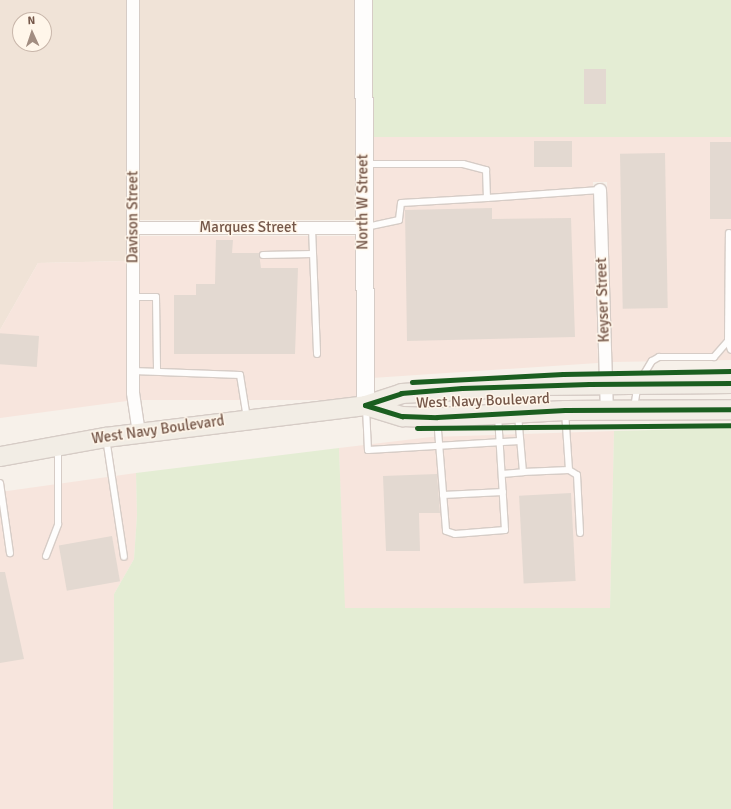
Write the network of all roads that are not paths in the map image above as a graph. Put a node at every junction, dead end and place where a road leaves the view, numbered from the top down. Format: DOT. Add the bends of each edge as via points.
graph roads {
  1 [pos="133,0"];
  2 [pos="363,0"];
  3 [pos="363,164"];
  4 [pos="600,190"];
  5 [pos="487,198"];
  6 [pos="133,228"];
  7 [pos="312,228"];
  8 [pos="363,228"];
  9 [pos="729,233"];
  10 [pos="313,254"];
  11 [pos="264,255"];
  12 [pos="133,297"];
  13 [pos="730,317"];
  14 [pos="728,341"];
  15 [pos="731,350"];
  16 [pos="317,354"];
  17 [pos="133,371"];
  18 [pos="157,371"];
  19 [pos="731,383"];
  20 [pos="606,384"];
  21 [pos="638,384"];
  22 [pos="365,405"];
  23 [pos="633,409"];
  24 [pos="731,409"];
  25 [pos="565,410"];
  26 [pos="607,410"];
  27 [pos="498,412"];
  28 [pos="517,412"];
  29 [pos="437,417"];
  30 [pos="247,418"];
  31 [pos="139,433"];
  32 [pos="105,437"];
  33 [pos="520,441"];
  34 [pos="500,442"];
  35 [pos="58,445"];
  36 [pos="438,446"];
  37 [pos="0,456"];
  38 [pos="569,470"];
  39 [pos="523,472"];
  40 [pos="502,474"];
  41 [pos="0,483"];
  42 [pos="503,492"];
  43 [pos="443,495"];
  44 [pos="580,533"];
  45 [pos="10,553"];
  46 [pos="46,556"];
  47 [pos="124,557"];
  1 -- 6 [label="street, Davison Street"];
  2 -- 3 [label="main road, North W Street"];
  3 -- 5 [label="lane" via="469,165 486,170"];
  3 -- 8 [label="main road, North W Street"];
  4 -- 5 [label="lane"];
  4 -- 20 [label="street, Keyser Street"];
  5 -- 8 [label="lane" via="401,203 399,220"];
  6 -- 7 [label="street, Marques Street"];
  6 -- 12 [label="street, Davison Street"];
  7 -- 8 [label="street, Marques Street"];
  7 -- 10 [label="lane"];
  8 -- 22 [label="main road, North W Street"];
  9 -- 13 [label="lane"];
  10 -- 11 [label="lane"];
  10 -- 16 [label="lane"];
  12 -- 17 [label="street, Davison Street"];
  12 -- 18 [label="lane" via="156,297"];
  13 -- 14 [label="lane"];
  14 -- 15 [label="lane"];
  14 -- 21 [label="lane" via="714,357 659,357 652,361"];
  17 -- 18 [label="lane"];
  17 -- 31 [label="street, Davison Street"];
  18 -- 30 [label="lane" via="240,375"];
  19 -- 21 [label="main road, West Navy Boulevard"];
  20 -- 21 [label="main road, West Navy Boulevard"];
  20 -- 22 [label="main road, West Navy Boulevard" via="400,393"];
  20 -- 26 [label="street, Keyser Street"];
  21 -- 23 [label="lane"];
  22 -- 29 [label="main road, West Navy Boulevard" via="402,416"];
  22 -- 30 [label="main road, West Navy Boulevard"];
  22 -- 36 [label="lane" via="368,450"];
  23 -- 24 [label="main road, West Navy Boulevard"];
  23 -- 26 [label="main road, West Navy Boulevard"];
  25 -- 26 [label="main road, West Navy Boulevard"];
  25 -- 28 [label="main road, West Navy Boulevard"];
  25 -- 38 [label="lane"];
  27 -- 28 [label="main road, West Navy Boulevard"];
  27 -- 29 [label="main road, West Navy Boulevard"];
  27 -- 34 [label="lane"];
  28 -- 33 [label="lane"];
  29 -- 36 [label="lane"];
  30 -- 31 [label="main road, West Navy Boulevard"];
  31 -- 32 [label="main road, West Navy Boulevard"];
  32 -- 35 [label="main road, West Navy Boulevard"];
  32 -- 47 [label="lane"];
  33 -- 34 [label="lane"];
  33 -- 39 [label="lane"];
  34 -- 36 [label="lane"];
  34 -- 40 [label="lane"];
  35 -- 37 [label="main road, West Navy Boulevard"];
  35 -- 46 [label="lane" via="58,524"];
  36 -- 43 [label="lane"];
  38 -- 39 [label="lane"];
  38 -- 44 [label="lane" via="577,475"];
  39 -- 40 [label="lane"];
  40 -- 42 [label="lane"];
  41 -- 45 [label="lane"];
  42 -- 43 [label="lane"];
  42 -- 43 [label="lane" via="505,530 455,534 446,531"];
}
